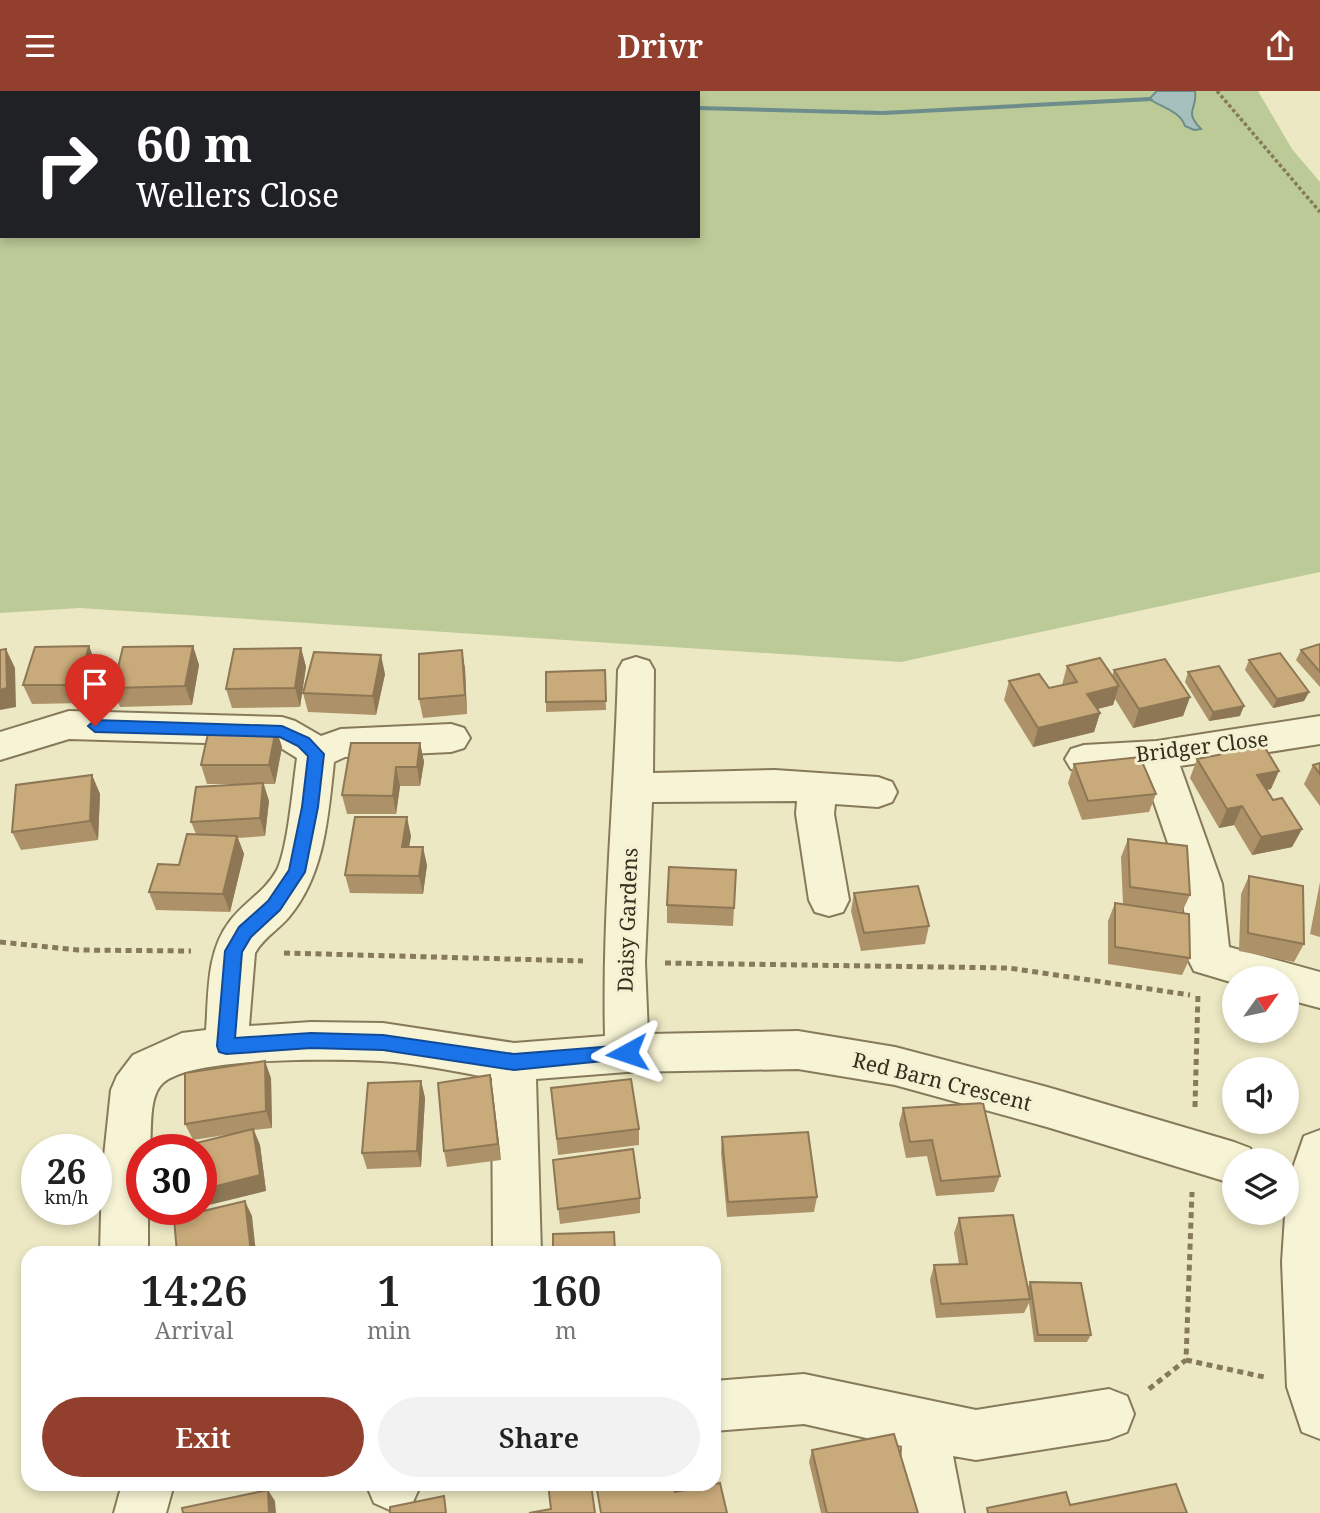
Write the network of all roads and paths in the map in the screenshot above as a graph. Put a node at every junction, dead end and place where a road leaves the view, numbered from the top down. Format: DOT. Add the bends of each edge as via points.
graph roads {
  1 [pos="1217,91"];
  2 [pos="1320,212"];
  3 [pos="636,670"];
  4 [pos="1320,730"];
  5 [pos="451,738"];
  6 [pos="0,746"];
  7 [pos="316,754"];
  8 [pos="1157,755"];
  9 [pos="1084,758"];
  10 [pos="634,788"];
  11 [pos="817,788"];
  12 [pos="878,792"];
  13 [pos="829,900"];
  14 [pos="1209,959"];
  15 [pos="1234,966"];
  16 [pos="1299,984"];
  17 [pos="1320,990"];
  18 [pos="226,1046"];
  19 [pos="627,1053"];
  20 [pos="514,1062"];
  21 [pos="1214,1157"];
  22 [pos="1305,1171"];
  23 [pos="124,1246"];
  24 [pos="517,1246"];
  25 [pos="1186,1360"];
  26 [pos="1316,1401"];
  27 [pos="721,1405"];
  28 [pos="1108,1414"];
  29 [pos="928,1426"];
  30 [pos="146,1491"];
  31 [pos="140,1513"];
  32 [pos="938,1513"];
  1 -- 2 [label="path"];
  3 -- 10 [label="street, Daisy Gardens"];
  4 -- 8 [label="street, Bridger Close"];
  5 -- 7 [label="street" via="341,743"];
  6 -- 7 [label="street" via="69,725 282,731"];
  7 -- 18 [label="street" via="297,872 234,951"];
  8 -- 9 [label="street, Bridger Close"];
  8 -- 14 [label="street" via="1202,884"];
  10 -- 11 [label="street"];
  10 -- 19 [label="street, Daisy Gardens" via="624,962"];
  11 -- 12 [label="street"];
  11 -- 13 [label="street" via="814,814"];
  14 -- 15 [label="street"];
  14 -- 21 [label="path" via="1197,996"];
  16 -- 17 [label="street"];
  18 -- 20 [label="street, Red Barn Crescent" via="383,1042"];
  18 -- 23 [label="street, Red Barn Crescent" via="182,1052 148,1069 132,1090"];
  19 -- 20 [label="street, Red Barn Crescent"];
  19 -- 21 [label="street, Red Barn Crescent" via="798,1050 895,1066"];
  20 -- 24 [label="street"];
  21 -- 25 [label="path"];
  22 -- 26 [label="street"];
  25 -- 26 [label="path"];
  25 -- 28 [label="path" via="1158,1384"];
  27 -- 29 [label="street" via="804,1399"];
  28 -- 29 [label="street" via="976,1435"];
  29 -- 32 [label="street" via="927,1466"];
  30 -- 31 [label="street"];
}
